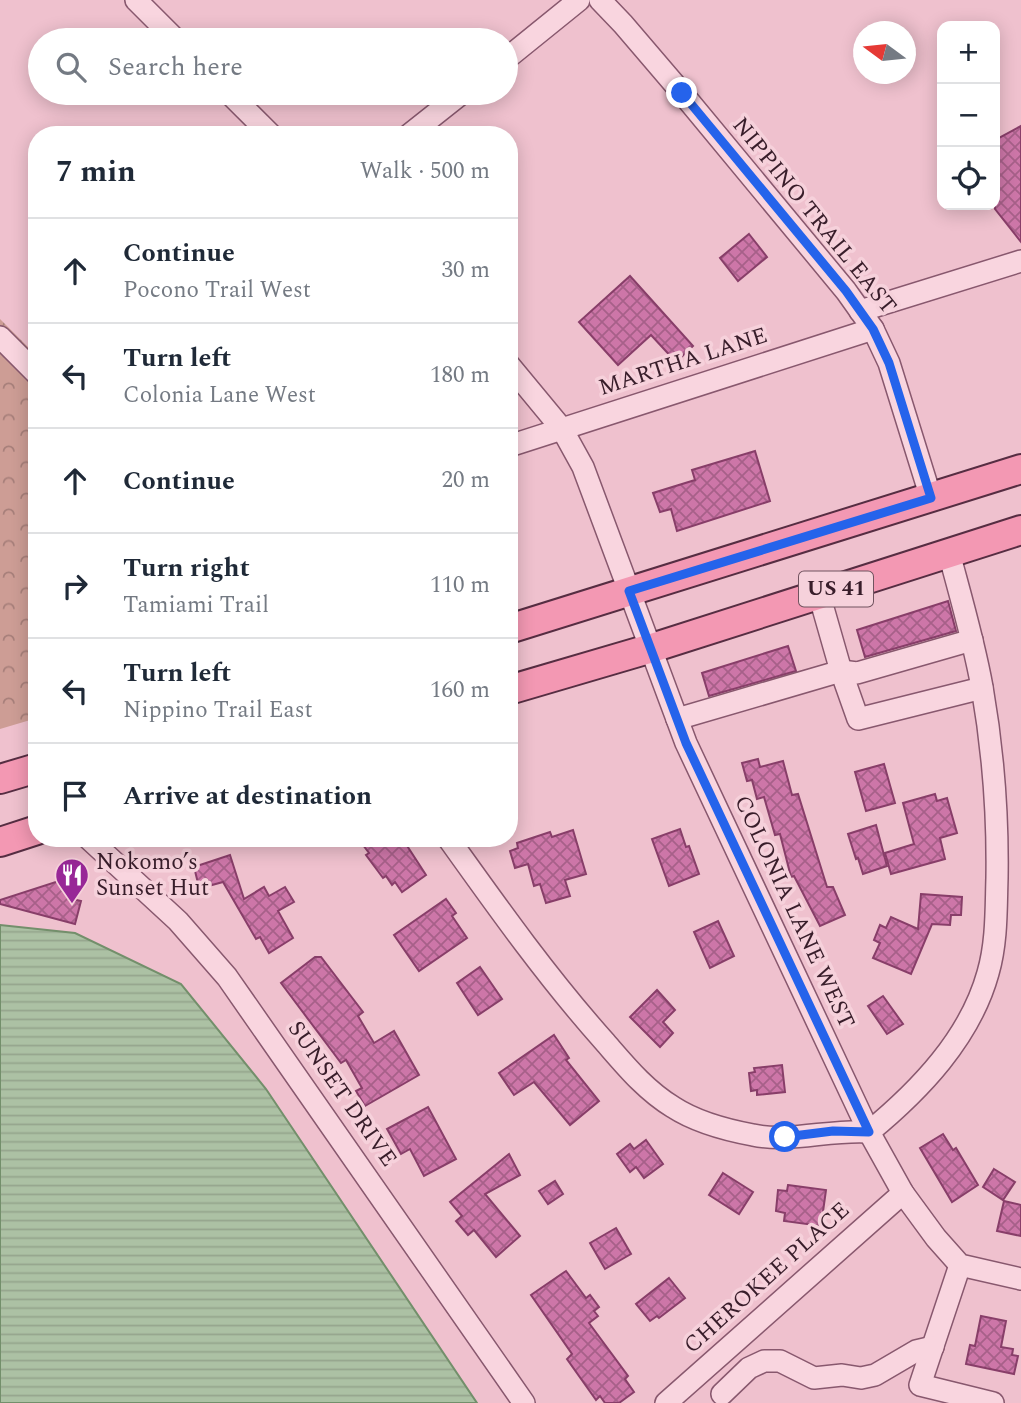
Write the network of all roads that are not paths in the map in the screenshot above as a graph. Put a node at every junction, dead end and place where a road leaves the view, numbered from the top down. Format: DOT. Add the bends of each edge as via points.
graph roads {
  1 [pos="136,0"];
  2 [pos="579,0"];
  3 [pos="600,0"];
  4 [pos="164,28"];
  5 [pos="518,49"];
  6 [pos="241,105"];
  7 [pos="447,105"];
  8 [pos="262,126"];
  9 [pos="420,126"];
  10 [pos="1021,261"];
  11 [pos="860,311"];
  12 [pos="873,329"];
  13 [pos="0,337"];
  14 [pos="28,365"];
  15 [pos="518,376"];
  16 [pos="562,429"];
  17 [pos="518,443"];
  18 [pos="1021,469"];
  19 [pos="931,498"];
  20 [pos="1021,530"];
  21 [pos="949,553"];
  22 [pos="629,591"];
  23 [pos="819,594"];
  24 [pos="518,626"];
  25 [pos="972,640"];
  26 [pos="652,648"];
  27 [pos="841,671"];
  28 [pos="518,687"];
  29 [pos="982,688"];
  30 [pos="677,719"];
  31 [pos="28,771"];
  32 [pos="0,779"];
  33 [pos="28,833"];
  34 [pos="0,842"];
  35 [pos="98,847"];
  36 [pos="454,847"];
  37 [pos="869,1132"];
  38 [pos="903,1193"];
  39 [pos="960,1265"];
  40 [pos="1021,1279"];
  41 [pos="933,1347"];
  42 [pos="722,1394"];
  43 [pos="524,1403"];
  44 [pos="666,1403"];
  45 [pos="993,1403"];
  1 -- 4 [label="street"];
  2 -- 5 [label="street"];
  3 -- 11 [label="street, NIPPINO TRAIL EAST" via="624,23"];
  6 -- 8 [label="street"];
  7 -- 9 [label="street"];
  10 -- 11 [label="street"];
  11 -- 12 [label="street, NIPPINO TRAIL EAST"];
  12 -- 16 [label="street, MARTHA LANE"];
  12 -- 19 [label="street, NIPPINO TRAIL EAST" via="889,363"];
  13 -- 14 [label="street"];
  15 -- 16 [label="street, COLONIA LANE WEST"];
  16 -- 17 [label="street, MARTHA LANE"];
  16 -- 22 [label="street, COLONIA LANE WEST" via="583,467"];
  18 -- 19 [label="main road, US 41"];
  19 -- 22 [label="main road, US 41"];
  20 -- 21 [label="main road, US 41"];
  21 -- 23 [label="main road, US 41"];
  21 -- 25 [label="street"];
  22 -- 24 [label="main road, US 41"];
  22 -- 26 [label="street, COLONIA LANE WEST"];
  23 -- 26 [label="main road, US 41"];
  23 -- 27 [label="street"];
  25 -- 27 [label="street" via="857,673"];
  25 -- 29 [label="street"];
  26 -- 28 [label="main road, US 41"];
  26 -- 30 [label="street, COLONIA LANE WEST"];
  27 -- 29 [label="street" via="858,719"];
  27 -- 30 [label="street"];
  29 -- 37 [label="street" via="996,815 996,909 988,973 962,1030 943,1058 898,1108"];
  30 -- 37 [label="street, COLONIA LANE WEST"];
  31 -- 32 [label="main road"];
  33 -- 34 [label="main road"];
  35 -- 43 [label="street, SUNSET DRIVE" via="178,921 227,977"];
  36 -- 37 [label="street" via="542,969 654,1094 675,1109 757,1136"];
  37 -- 38 [label="street, COLONIA LANE WEST"];
  38 -- 39 [label="street, COLONIA LANE WEST"];
  38 -- 44 [label="street, CHEROKEE PLACE"];
  39 -- 40 [label="street"];
  39 -- 41 [label="street"];
  41 -- 42 [label="street" via="861,1378 814,1378 780,1361 764,1361 749,1368"];
  41 -- 45 [label="street" via="920,1385"];
}
